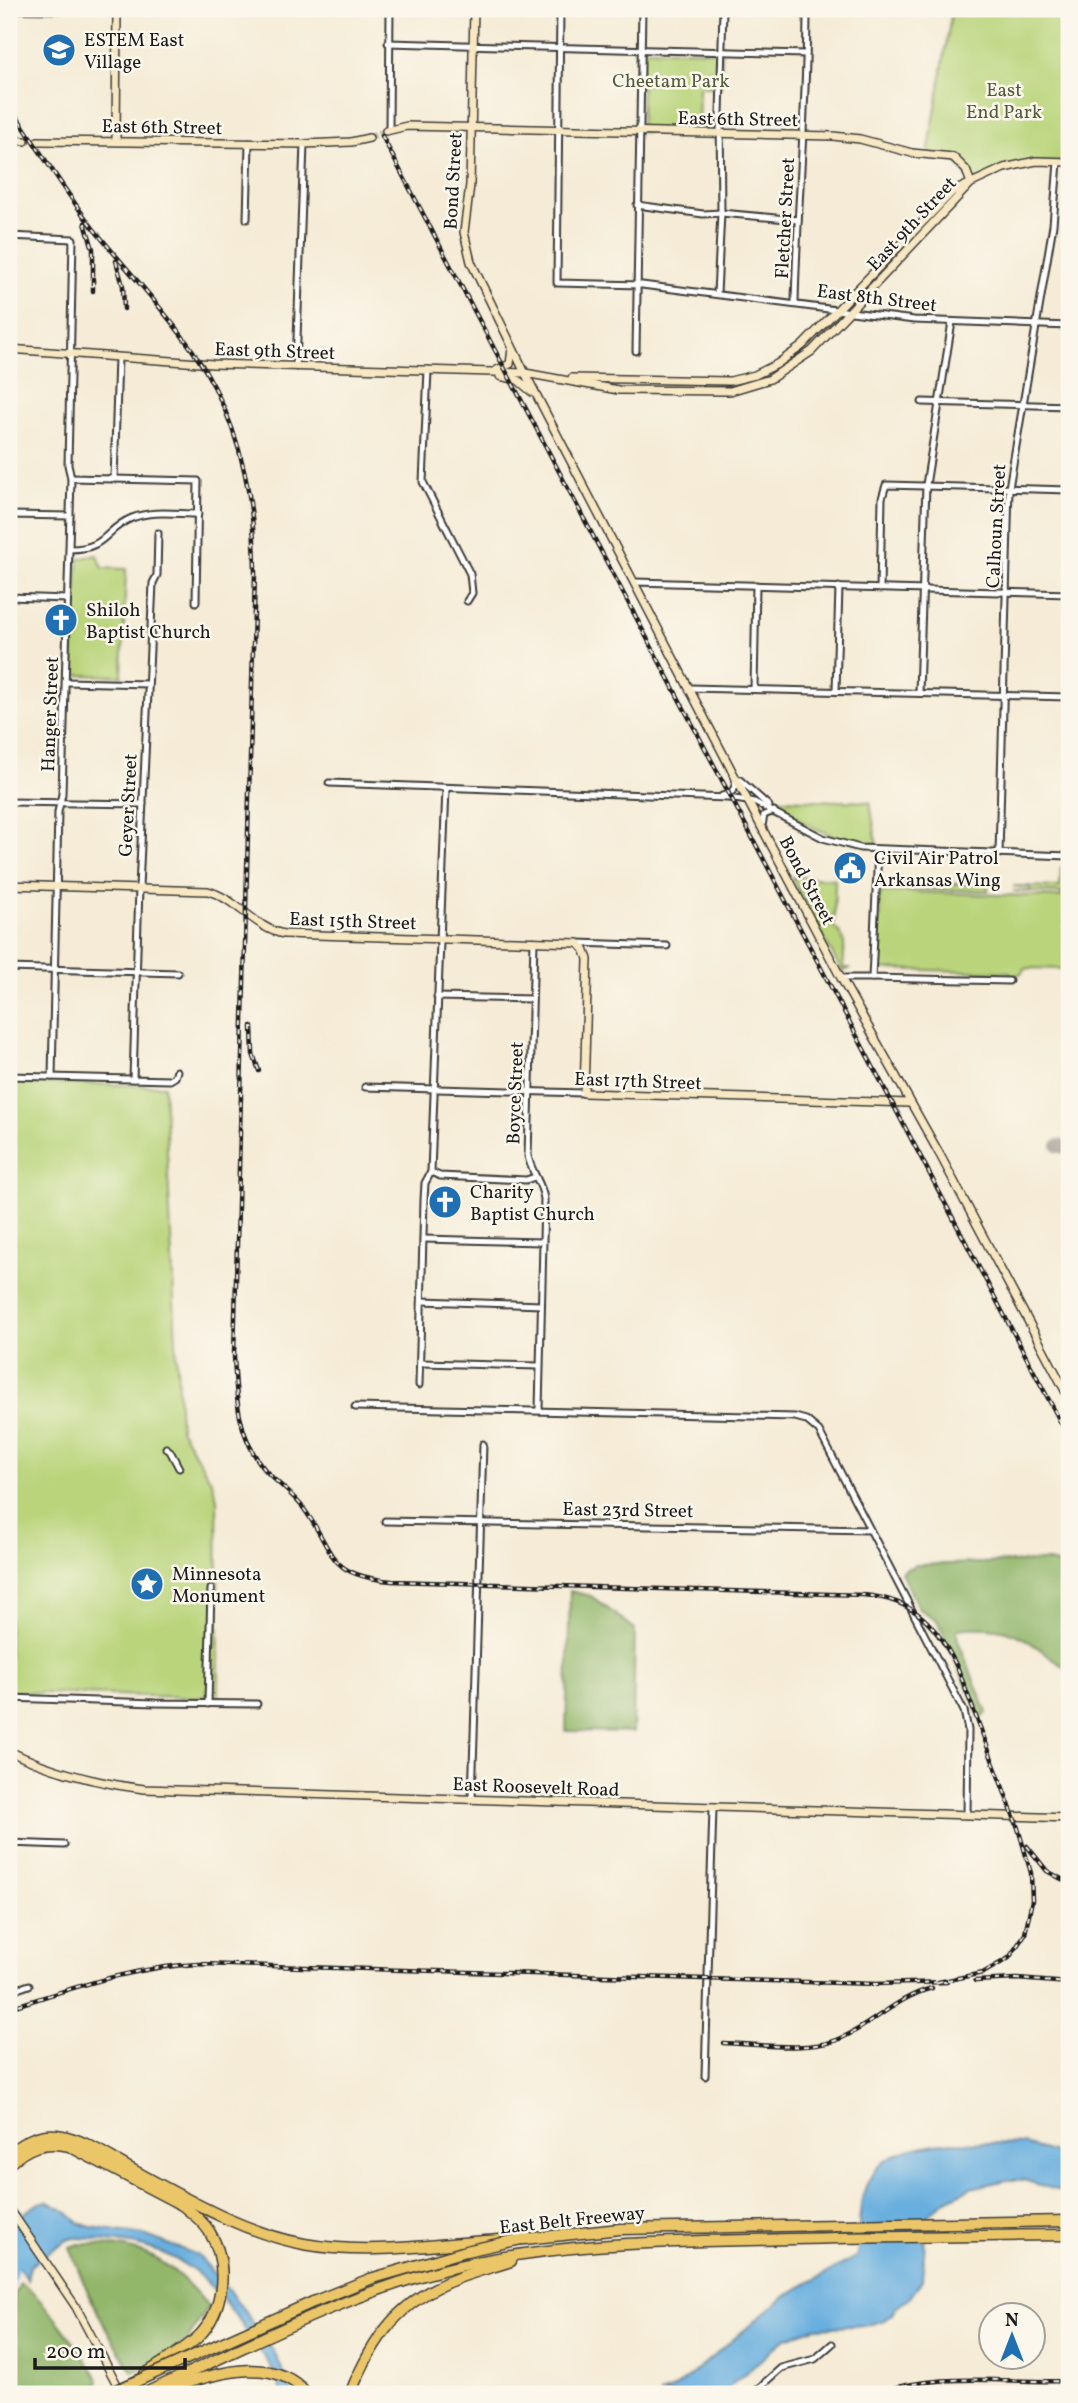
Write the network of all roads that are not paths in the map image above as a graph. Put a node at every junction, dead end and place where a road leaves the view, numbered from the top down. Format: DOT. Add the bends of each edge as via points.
graph roads {
  1 [pos="19,9"];
  2 [pos="390,9"];
  3 [pos="474,9"];
  4 [pos="560,9"];
  5 [pos="642,9"];
  6 [pos="723,9"];
  7 [pos="807,9"];
  8 [pos="117,10"];
  9 [pos="187,10"];
  10 [pos="388,43"];
  11 [pos="473,45"];
  12 [pos="559,47"];
  13 [pos="642,49"];
  14 [pos="722,51"];
  15 [pos="806,54"];
  16 [pos="471,128"];
  17 [pos="558,129"];
  18 [pos="387,130"];
  19 [pos="641,132"];
  20 [pos="722,134"];
  21 [pos="804,135"];
  22 [pos="369,138"];
  23 [pos="9,140"];
  24 [pos="25,141"];
  25 [pos="38,141"];
  26 [pos="116,141"];
  27 [pos="249,143"];
  28 [pos="304,144"];
  29 [pos="1058,162"];
  30 [pos="1069,162"];
  31 [pos="971,183"];
  32 [pos="637,205"];
  33 [pos="721,213"];
  34 [pos="247,219"];
  35 [pos="798,220"];
  36 [pos="9,236"];
  37 [pos="635,285"];
  38 [pos="717,294"];
  39 [pos="795,303"];
  40 [pos="838,310"];
  41 [pos="849,312"];
  42 [pos="952,322"];
  43 [pos="1036,325"];
  44 [pos="1069,326"];
  45 [pos="511,346"];
  46 [pos="9,349"];
  47 [pos="636,351"];
  48 [pos="70,352"];
  49 [pos="118,358"];
  50 [pos="296,367"];
  51 [pos="428,370"];
  52 [pos="479,372"];
  53 [pos="525,373"];
  54 [pos="540,377"];
  55 [pos="922,402"];
  56 [pos="939,402"];
  57 [pos="542,404"];
  58 [pos="1023,405"];
  59 [pos="1069,406"];
  60 [pos="71,478"];
  61 [pos="114,479"];
  62 [pos="926,485"];
  63 [pos="1009,488"];
  64 [pos="1069,490"];
  65 [pos="198,514"];
  66 [pos="9,515"];
  67 [pos="70,516"];
  68 [pos="158,533"];
  69 [pos="70,549"];
  70 [pos="635,582"];
  71 [pos="756,585"];
  72 [pos="839,587"];
  73 [pos="880,589"];
  74 [pos="922,590"];
  75 [pos="1006,592"];
  76 [pos="1069,594"];
  77 [pos="9,597"];
  78 [pos="68,599"];
  79 [pos="467,601"];
  80 [pos="196,602"];
  81 [pos="66,682"];
  82 [pos="148,684"];
  83 [pos="690,688"];
  84 [pos="754,689"];
  85 [pos="836,691"];
  86 [pos="919,693"];
  87 [pos="1003,695"];
  88 [pos="1069,697"];
  89 [pos="731,769"];
  90 [pos="329,783"];
  91 [pos="446,788"];
  92 [pos="714,797"];
  93 [pos="748,801"];
  94 [pos="9,802"];
  95 [pos="62,803"];
  96 [pos="143,804"];
  97 [pos="774,811"];
  98 [pos="763,829"];
  99 [pos="878,850"];
  100 [pos="999,854"];
  101 [pos="1069,856"];
  102 [pos="9,884"];
  103 [pos="57,886"];
  104 [pos="139,888"];
  105 [pos="439,939"];
  106 [pos="534,941"];
  107 [pos="578,943"];
  108 [pos="667,946"];
  109 [pos="9,968"];
  110 [pos="54,969"];
  111 [pos="138,972"];
  112 [pos="178,973"];
  113 [pos="842,978"];
  114 [pos="873,978"];
  115 [pos="1009,981"];
  116 [pos="437,997"];
  117 [pos="532,999"];
  118 [pos="177,1071"];
  119 [pos="9,1076"];
  120 [pos="52,1077"];
  121 [pos="133,1079"];
  122 [pos="365,1087"];
  123 [pos="434,1090"];
  124 [pos="530,1093"];
  125 [pos="584,1093"];
  126 [pos="910,1103"];
  127 [pos="431,1172"];
  128 [pos="535,1177"];
  129 [pos="424,1239"];
  130 [pos="542,1242"];
  131 [pos="422,1301"];
  132 [pos="541,1305"];
  133 [pos="421,1363"];
  134 [pos="538,1366"];
  135 [pos="419,1385"];
  136 [pos="1069,1398"];
  137 [pos="355,1407"];
  138 [pos="538,1410"];
  139 [pos="483,1444"];
  140 [pos="166,1448"];
  141 [pos="179,1468"];
  142 [pos="385,1521"];
  143 [pos="480,1522"];
  144 [pos="870,1530"];
  145 [pos="211,1589"];
  146 [pos="9,1698"];
  147 [pos="208,1704"];
  148 [pos="257,1704"];
  149 [pos="9,1751"];
  150 [pos="472,1800"];
  151 [pos="713,1808"];
  152 [pos="967,1815"];
  153 [pos="1069,1818"];
  154 [pos="9,1843"];
  155 [pos="64,1845"];
  156 [pos="29,1984"];
  157 [pos="11,1992"];
  158 [pos="705,2076"];
  159 [pos="42,2139"];
  160 [pos="9,2153"];
  161 [pos="9,2164"];
  162 [pos="9,2208"];
  163 [pos="1069,2221"];
  164 [pos="1069,2235"];
  165 [pos="521,2239"];
  166 [pos="535,2252"];
  167 [pos="832,2344"];
  168 [pos="130,2384"];
  169 [pos="108,2394"];
  170 [pos="122,2394"];
  171 [pos="145,2394"];
  172 [pos="307,2394"];
  173 [pos="350,2394"];
  174 [pos="752,2394"];
  1 -- 8 [label="street"];
  2 -- 10 [label="street"];
  3 -- 11 [label="street, Bond Street"];
  4 -- 12 [label="street"];
  5 -- 13 [label="street"];
  6 -- 14 [label="street"];
  7 -- 15 [label="street, Fletcher Street"];
  8 -- 9 [label="street"];
  8 -- 26 [label="street"];
  10 -- 11 [label="street"];
  10 -- 18 [label="street"];
  11 -- 12 [label="street"];
  11 -- 16 [label="street, Bond Street"];
  12 -- 13 [label="street"];
  12 -- 17 [label="street"];
  13 -- 14 [label="street"];
  13 -- 19 [label="street"];
  14 -- 15 [label="street"];
  14 -- 20 [label="street"];
  15 -- 21 [label="street, Fletcher Street"];
  16 -- 17 [label="street, East 6th Street"];
  16 -- 18 [label="street, East 6th Street" via="407,126"];
  16 -- 45 [label="street, Bond Street" via="465,242"];
  17 -- 19 [label="street, East 6th Street"];
  17 -- 37 [label="street, East 8th Street" via="557,283"];
  19 -- 20 [label="street, East 6th Street"];
  19 -- 32 [label="street"];
  20 -- 21 [label="street, East 6th Street"];
  20 -- 33 [label="street"];
  21 -- 31 [label="street, East 6th Street" via="847,137 899,151 953,157"];
  21 -- 35 [label="street, Fletcher Street"];
  22 -- 28 [label="street, East 6th Street"];
  23 -- 24 [label="street"];
  25 -- 26 [label="street, East 6th Street"];
  26 -- 27 [label="street, East 6th Street"];
  27 -- 28 [label="street, East 6th Street"];
  27 -- 34 [label="street"];
  28 -- 50 [label="street"];
  29 -- 30 [label="street"];
  29 -- 31 [label="street" via="1004,168"];
  29 -- 43 [label="street, Calhoun Street"];
  31 -- 40 [label="street, East 9th Street" via="952,192"];
  31 -- 41 [label="street, East 9th Street"];
  32 -- 33 [label="street"];
  32 -- 37 [label="street"];
  33 -- 35 [label="street"];
  33 -- 38 [label="street"];
  35 -- 39 [label="street, Fletcher Street"];
  36 -- 48 [label="street, Hanger Street" via="73,239"];
  37 -- 38 [label="street, East 8th Street"];
  37 -- 47 [label="street"];
  38 -- 39 [label="street, East 8th Street"];
  39 -- 40 [label="street, East 8th Street"];
  40 -- 41 [label="street, East 8th Street"];
  40 -- 54 [label="street, East 9th Street" via="777,364 730,381"];
  41 -- 42 [label="street, East 8th Street"];
  41 -- 54 [label="street, East 9th Street" via="793,365 770,379 730,391 618,390"];
  42 -- 43 [label="street, East 8th Street"];
  42 -- 56 [label="street"];
  43 -- 44 [label="street, East 8th Street"];
  43 -- 58 [label="street, Calhoun Street"];
  45 -- 52 [label="street" via="508,366"];
  45 -- 53 [label="street, Bond Street"];
  46 -- 48 [label="street, East 9th Street"];
  48 -- 49 [label="street, East 9th Street"];
  48 -- 60 [label="street, Hanger Street"];
  49 -- 50 [label="street, East 9th Street"];
  49 -- 61 [label="street"];
  50 -- 51 [label="street, East 9th Street"];
  51 -- 52 [label="street, East 9th Street"];
  51 -- 79 [label="street" via="423,482 470,574 472,593"];
  52 -- 53 [label="street, East 9th Street"];
  52 -- 57 [label="street" via="523,383"];
  53 -- 54 [label="street, East 9th Street"];
  53 -- 57 [label="street, Bond Street"];
  55 -- 56 [label="street"];
  56 -- 58 [label="street"];
  56 -- 62 [label="street"];
  57 -- 70 [label="street, Bond Street"];
  58 -- 59 [label="street"];
  58 -- 63 [label="street, Calhoun Street"];
  60 -- 61 [label="street"];
  60 -- 67 [label="street, Hanger Street"];
  61 -- 65 [label="street" via="198,481"];
  62 -- 63 [label="street"];
  62 -- 73 [label="street" via="885,487"];
  62 -- 74 [label="street"];
  63 -- 64 [label="street"];
  63 -- 75 [label="street, Calhoun Street"];
  65 -- 69 [label="street" via="135,517 91,548"];
  65 -- 80 [label="street"];
  66 -- 67 [label="street"];
  67 -- 69 [label="street, Hanger Street"];
  68 -- 82 [label="street, Geyer Street"];
  69 -- 78 [label="street, Hanger Street"];
  70 -- 71 [label="street"];
  70 -- 83 [label="street, Bond Street"];
  71 -- 72 [label="street"];
  71 -- 84 [label="street"];
  72 -- 73 [label="street"];
  72 -- 85 [label="street"];
  73 -- 74 [label="street"];
  74 -- 75 [label="street"];
  74 -- 86 [label="street"];
  75 -- 76 [label="street"];
  75 -- 87 [label="street, Calhoun Street"];
  77 -- 78 [label="street"];
  78 -- 81 [label="street, Hanger Street"];
  81 -- 82 [label="street"];
  81 -- 95 [label="street, Hanger Street"];
  82 -- 96 [label="street, Geyer Street"];
  83 -- 84 [label="street"];
  83 -- 89 [label="street, Bond Street"];
  84 -- 85 [label="street"];
  85 -- 86 [label="street"];
  86 -- 87 [label="street"];
  87 -- 88 [label="street"];
  87 -- 100 [label="street, Calhoun Street"];
  89 -- 92 [label="street" via="734,788"];
  89 -- 93 [label="street, Bond Street"];
  89 -- 97 [label="street"];
  90 -- 91 [label="street"];
  91 -- 92 [label="street"];
  91 -- 105 [label="street"];
  92 -- 93 [label="street"];
  93 -- 97 [label="street"];
  93 -- 98 [label="street, Bond Street"];
  94 -- 95 [label="street"];
  95 -- 96 [label="street"];
  95 -- 103 [label="street, Hanger Street"];
  96 -- 104 [label="street, Geyer Street"];
  97 -- 98 [label="street" via="764,815"];
  97 -- 99 [label="street" via="835,842"];
  98 -- 113 [label="street, Bond Street"];
  99 -- 100 [label="street"];
  99 -- 114 [label="street"];
  100 -- 101 [label="street"];
  102 -- 103 [label="street, East 15th Street"];
  103 -- 104 [label="street, East 15th Street"];
  103 -- 110 [label="street, Hanger Street"];
  104 -- 105 [label="street, East 15th Street" via="213,892 279,933"];
  104 -- 111 [label="street, Geyer Street"];
  105 -- 106 [label="street, East 15th Street"];
  105 -- 116 [label="street"];
  106 -- 107 [label="street, East 15th Street"];
  106 -- 117 [label="street, Boyce Street"];
  107 -- 108 [label="street, East 15th Street"];
  107 -- 125 [label="street" via="588,959"];
  109 -- 110 [label="street"];
  110 -- 111 [label="street"];
  110 -- 120 [label="street, Hanger Street"];
  111 -- 112 [label="street"];
  111 -- 121 [label="street, Geyer Street"];
  113 -- 114 [label="street"];
  113 -- 126 [label="street, Bond Street"];
  114 -- 115 [label="street"];
  116 -- 117 [label="street"];
  116 -- 123 [label="street"];
  117 -- 124 [label="street, Boyce Street"];
  118 -- 121 [label="street" via="170,1080"];
  119 -- 120 [label="street"];
  120 -- 121 [label="street"];
  122 -- 123 [label="street, East 17th Street"];
  123 -- 124 [label="street, East 17th Street"];
  123 -- 127 [label="street"];
  124 -- 125 [label="street, East 17th Street"];
  124 -- 128 [label="street, Boyce Street" via="528,1156"];
  125 -- 126 [label="street, East 17th Street"];
  126 -- 136 [label="street, Bond Street"];
  127 -- 128 [label="street" via="440,1176"];
  127 -- 129 [label="street" via="425,1183"];
  128 -- 130 [label="street, Boyce Street" via="543,1191"];
  129 -- 130 [label="street"];
  129 -- 131 [label="street"];
  130 -- 132 [label="street, Boyce Street"];
  131 -- 132 [label="street"];
  131 -- 133 [label="street"];
  132 -- 134 [label="street, Boyce Street"];
  133 -- 134 [label="street"];
  133 -- 135 [label="street"];
  134 -- 138 [label="street, Boyce Street"];
  137 -- 138 [label="street"];
  138 -- 144 [label="street" via="795,1417 818,1431"];
  139 -- 143 [label="street"];
  140 -- 141 [label="street"];
  142 -- 143 [label="street, East 23rd Street"];
  143 -- 144 [label="street, East 23rd Street"];
  143 -- 150 [label="street"];
  144 -- 152 [label="street" via="964,1711"];
  145 -- 147 [label="street"];
  146 -- 147 [label="street"];
  147 -- 148 [label="street"];
  149 -- 150 [label="street, East Roosevelt Road" via="64,1773 144,1789"];
  150 -- 151 [label="street, East Roosevelt Road"];
  151 -- 152 [label="street, East Roosevelt Road"];
  151 -- 158 [label="street"];
  152 -- 153 [label="street, East Roosevelt Road"];
  154 -- 155 [label="street"];
  156 -- 157 [label="street"];
  159 -- 160 [label="highway" via="23,2143"];
  159 -- 161 [label="highway"];
  159 -- 165 [label="highway, bridge" via="70,2137 205,2209 304,2244 390,2250"];
  159 -- 168 [label="highway, bridge" via="69,2146 182,2205 198,2218 217,2248 222,2284 211,2320 198,2336"];
  162 -- 170 [label="street" via="88,2326"];
  163 -- 165 [label="highway, East Belt Freeway" via="620,2229"];
  164 -- 166 [label="highway, East Belt Freeway" via="660,2242"];
  165 -- 168 [label="highway, East Belt Freeway, bridge" via="370,2279"];
  166 -- 171 [label="highway, East Belt Freeway" via="446,2269 365,2295"];
  166 -- 173 [label="highway" via="457,2278 413,2302 376,2340"];
  167 -- 174 [label="street" via="815,2359 781,2368"];
  168 -- 169 [label="highway, East Belt Freeway, bridge"];
  171 -- 172 [label="highway" via="207,2376 247,2371 285,2378"];
}
